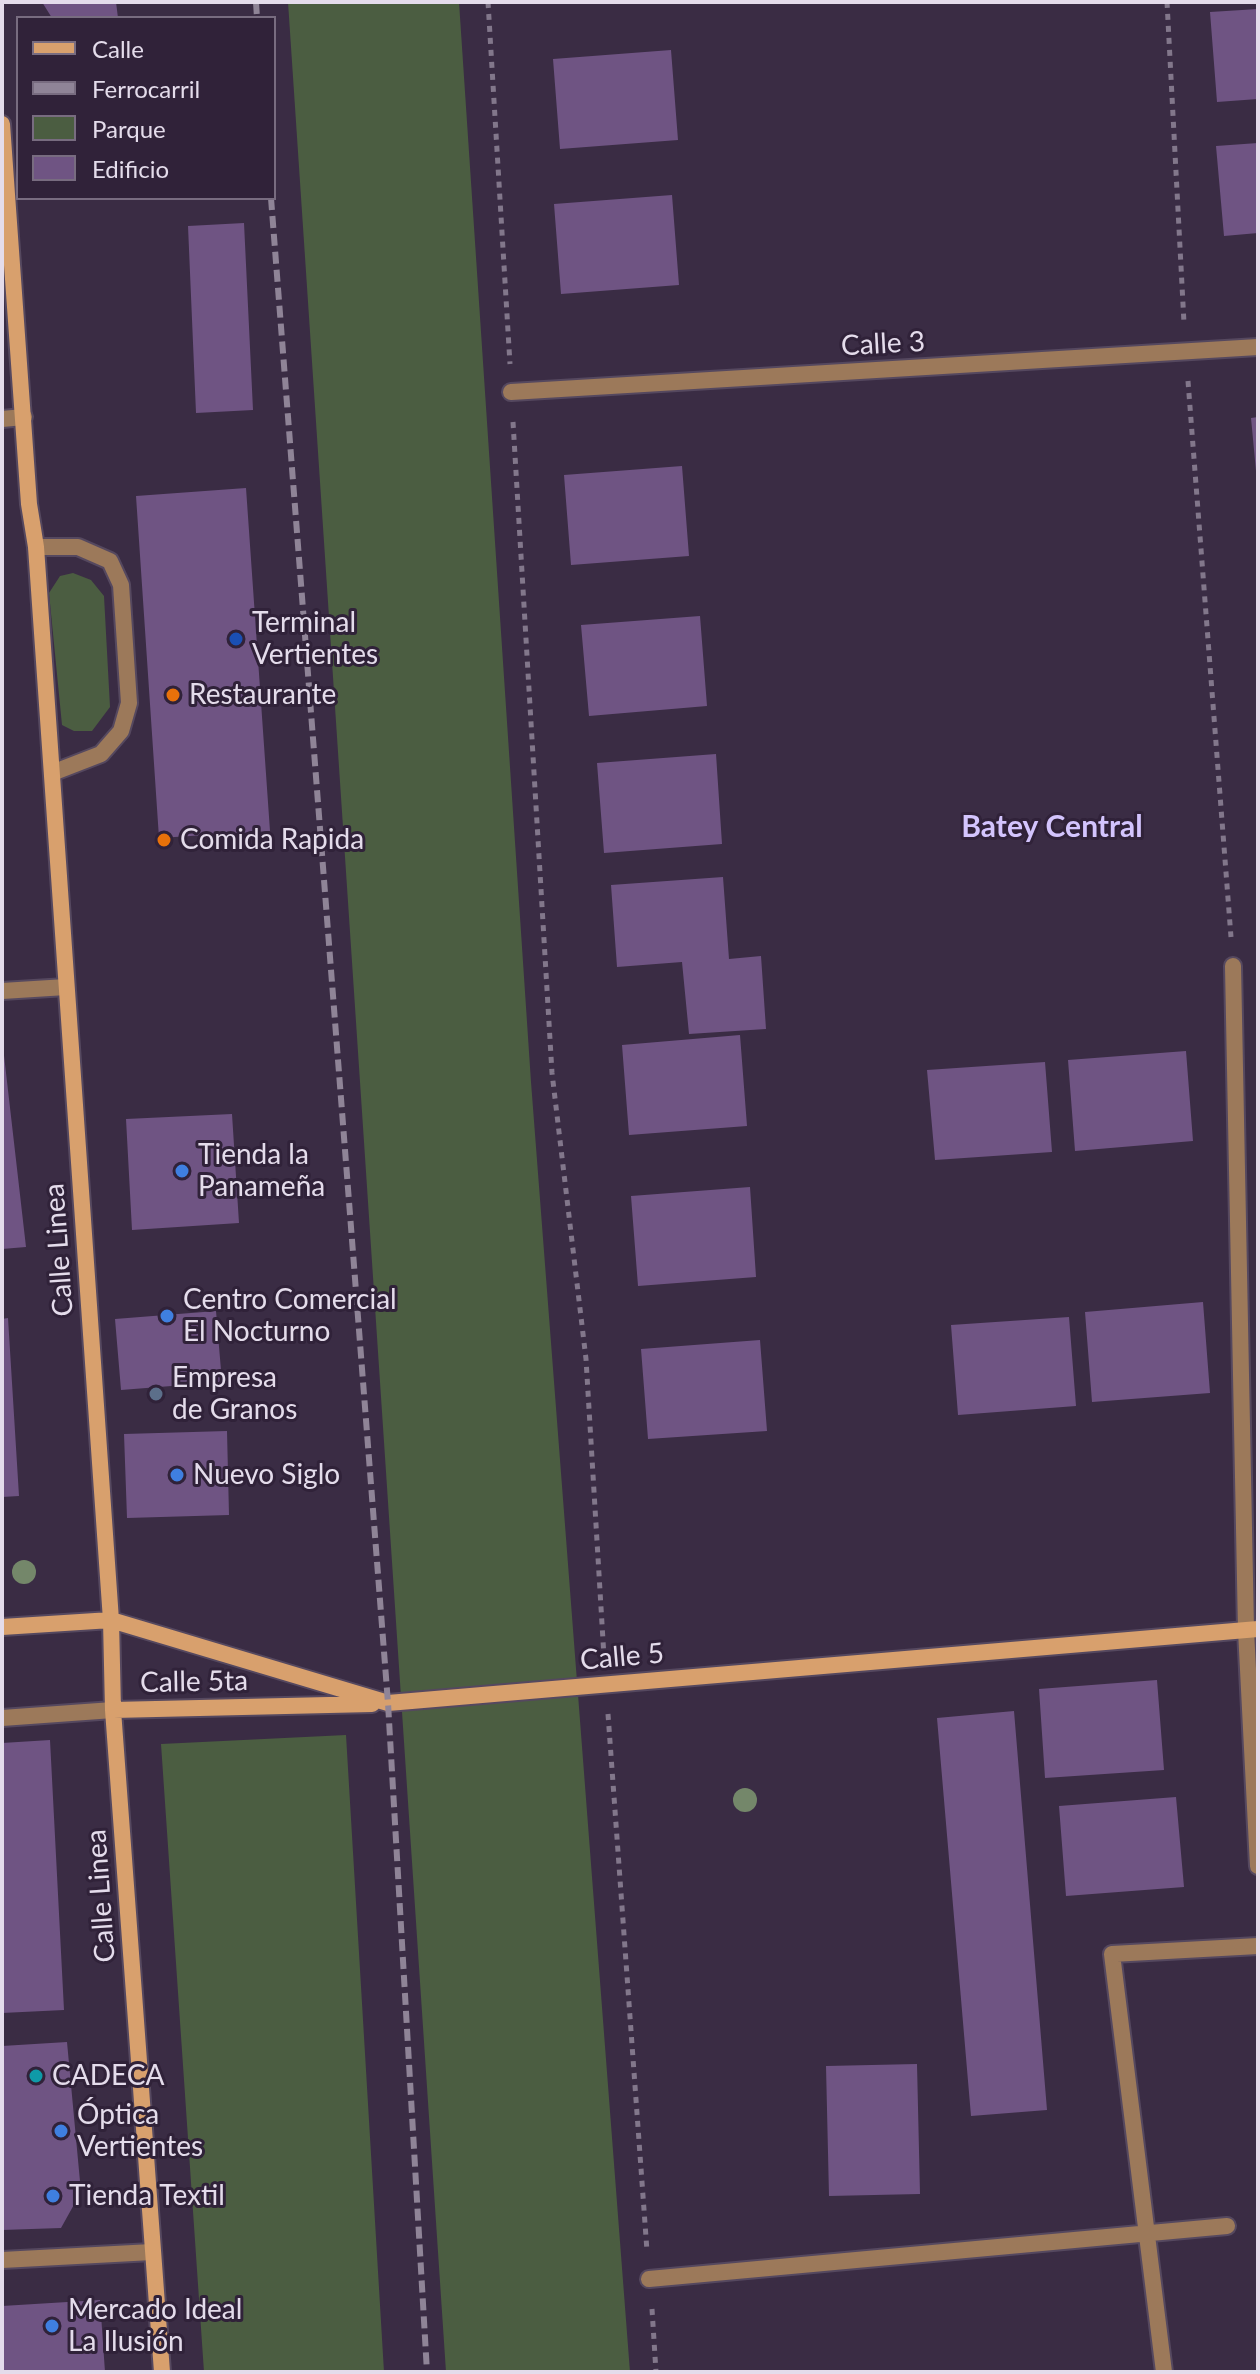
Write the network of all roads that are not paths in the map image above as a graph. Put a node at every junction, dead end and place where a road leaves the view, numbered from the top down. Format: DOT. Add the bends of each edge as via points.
graph roads {
  1 [pos="2,124"];
  2 [pos="1258,347"];
  3 [pos="511,392"];
  4 [pos="24,417"];
  5 [pos="2,419"];
  6 [pos="36,547"];
  7 [pos="52,773"];
  8 [pos="1233,966"];
  9 [pos="66,987"];
  10 [pos="2,991"];
  11 [pos="111,1620"];
  12 [pos="2,1627"];
  13 [pos="1252,1629"];
  14 [pos="388,1703"];
  15 [pos="113,1710"];
  16 [pos="2,1718"];
  17 [pos="1258,1866"];
  18 [pos="1258,1946"];
  19 [pos="1227,2226"];
  20 [pos="1147,2234"];
  21 [pos="152,2252"];
  22 [pos="2,2260"];
  23 [pos="649,2279"];
  24 [pos="162,2372"];
  25 [pos="1164,2372"];
  1 -- 4 [label="main road, Calle Linea"];
  2 -- 3 [label="street, Calle 3"];
  4 -- 5 [label="street"];
  4 -- 6 [label="main road, Calle Linea"];
  6 -- 7 [label="main road, Calle Linea"];
  6 -- 7 [label="street" via="78,547 110,561 121,585 129,703 121,731 101,754"];
  7 -- 9 [label="main road, Calle Linea"];
  8 -- 13 [label="street"];
  9 -- 10 [label="street"];
  9 -- 11 [label="main road, Calle Linea"];
  11 -- 12 [label="main road, Calle 5"];
  11 -- 14 [label="main road, Calle 5"];
  11 -- 15 [label="main road, Calle Linea"];
  13 -- 14 [label="main road, Calle 5"];
  13 -- 17 [label="street"];
  14 -- 15 [label="main road, Calle 5ta"];
  15 -- 16 [label="street, Calle 5ta"];
  15 -- 21 [label="main road, Calle Linea"];
  18 -- 20 [label="street" via="1112,1954"];
  19 -- 20 [label="street"];
  20 -- 23 [label="street"];
  20 -- 25 [label="street"];
  21 -- 22 [label="street"];
  21 -- 24 [label="main road, Calle Linea"];
}
